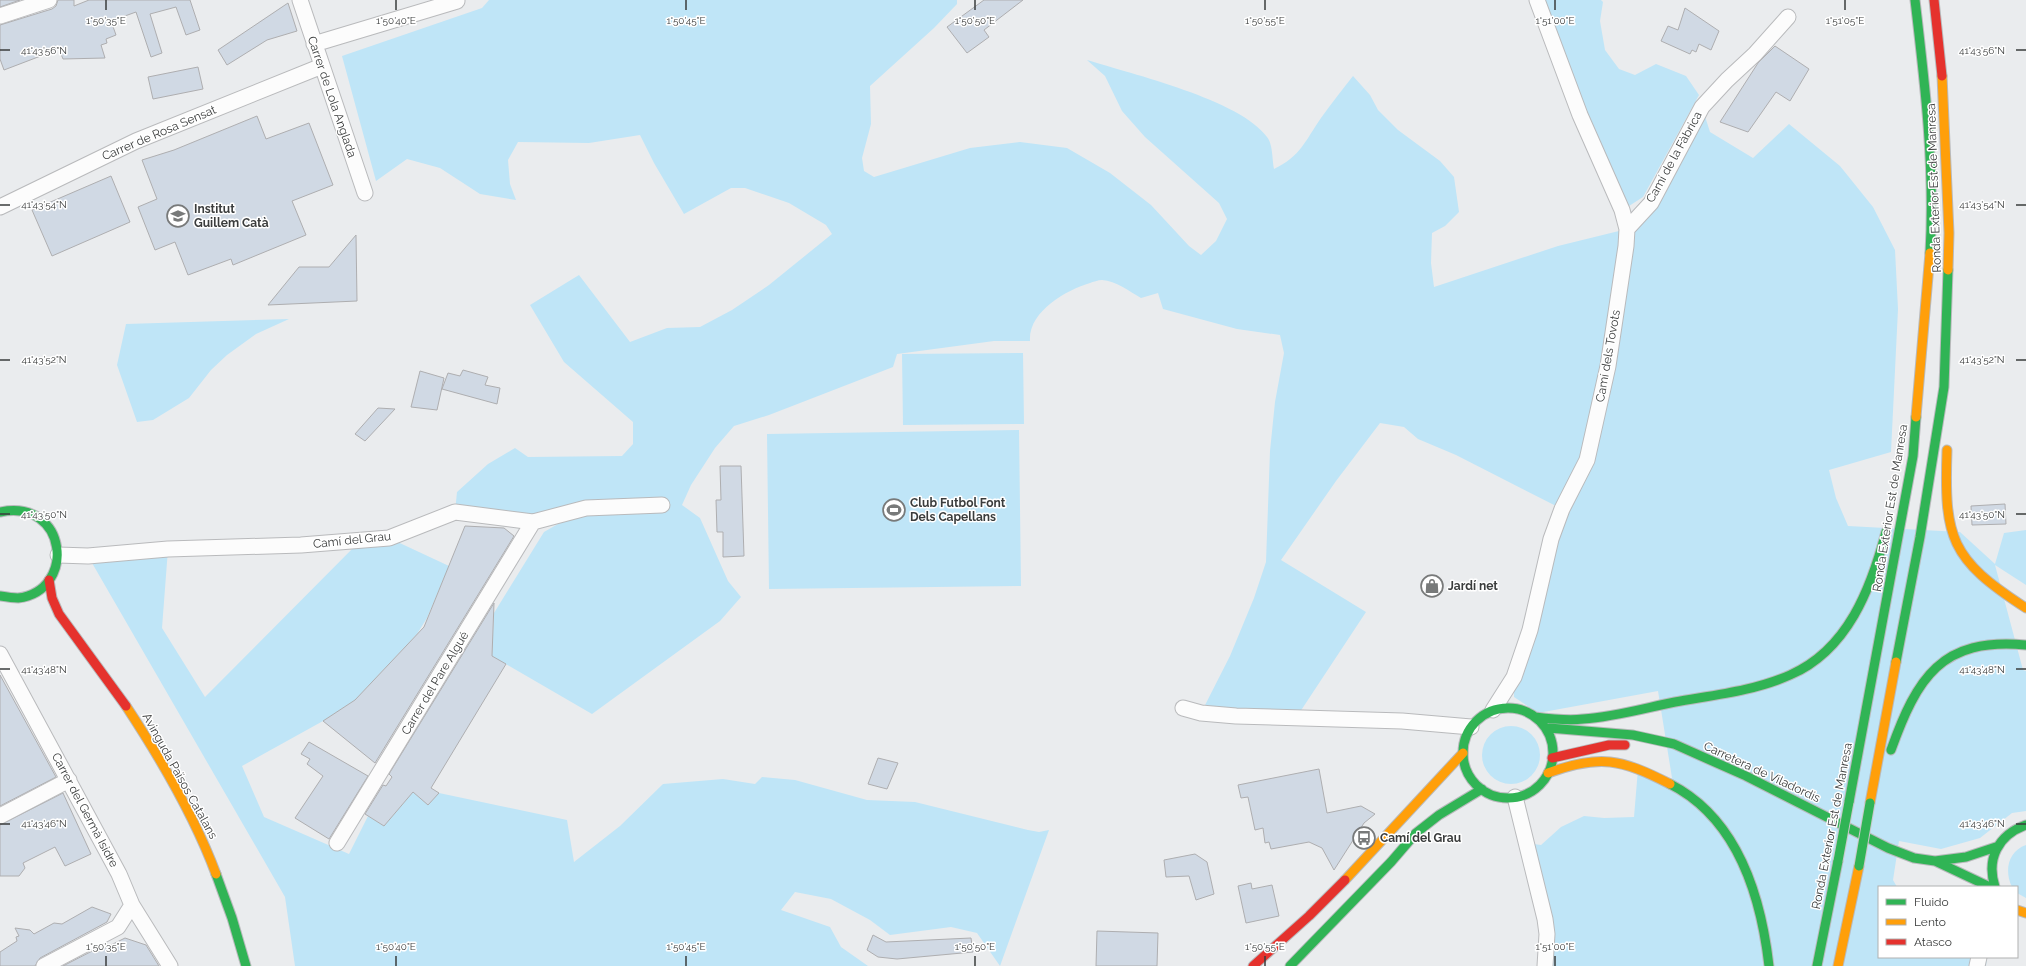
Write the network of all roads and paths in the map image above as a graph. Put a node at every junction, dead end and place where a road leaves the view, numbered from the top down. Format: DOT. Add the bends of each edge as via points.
graph roads {
  1 [pos="49,0"];
  2 [pos="300,0"];
  3 [pos="1537,0"];
  4 [pos="1915,0"];
  5 [pos="1934,0"];
  6 [pos="457,1"];
  7 [pos="0,16"];
  8 [pos="1788,17"];
  9 [pos="314,44"];
  10 [pos="322,66"];
  11 [pos="365,193"];
  12 [pos="0,207"];
  13 [pos="1627,229"];
  14 [pos="1944,387"];
  15 [pos="1948,428"];
  16 [pos="1947,442"];
  17 [pos="1913,456"];
  18 [pos="1896,497"];
  19 [pos="662,505"];
  20 [pos="0,512"];
  21 [pos="533,522"];
  22 [pos="1888,525"];
  23 [pos="58,555"];
  24 [pos="49,580"];
  25 [pos="0,596"];
  26 [pos="26,596"];
  27 [pos="2026,608"];
  28 [pos="59,614"];
  29 [pos="2026,644"];
  30 [pos="0,654"];
  31 [pos="1183,708"];
  32 [pos="1493,710"];
  33 [pos="1535,717"];
  34 [pos="1471,727"];
  35 [pos="1545,728"];
  36 [pos="1688,751"];
  37 [pos="1463,753"];
  38 [pos="1552,758"];
  39 [pos="1548,773"];
  40 [pos="69,780"];
  41 [pos="1482,789"];
  42 [pos="1515,797"];
  43 [pos="1870,803"];
  44 [pos="0,816"];
  45 [pos="2026,825"];
  46 [pos="337,843"];
  47 [pos="1996,847"];
  48 [pos="1935,861"];
  49 [pos="1988,886"];
  50 [pos="1995,886"];
  51 [pos="132,905"];
  52 [pos="44,966"];
  53 [pos="170,966"];
  54 [pos="246,966"];
  55 [pos="1253,966"];
  56 [pos="1290,966"];
  57 [pos="1545,966"];
  58 [pos="1769,966"];
  59 [pos="1817,966"];
  60 [pos="1838,966"];
  1 -- 7 [label="street"];
  2 -- 9 [label="street, Carrer de Lola Anglada"];
  3 -- 13 [label="street, Camí dels Tovots" via="1580,115 1622,210"];
  4 -- 17 [label="main road, Ronda Exterior Est de Manresa" via="1931,155 1931,232"];
  5 -- 14 [label="main road, Ronda Exterior Est de Manresa" via="1943,88 1949,233"];
  6 -- 9 [label="street"];
  8 -- 13 [label="street, Camí de la Fàbrica" via="1702,107 1651,203"];
  9 -- 10 [label="street, Carrer de Lola Anglada"];
  10 -- 11 [label="street, Carrer de Lola Anglada"];
  10 -- 12 [label="street, Carrer de Rosa Sensat" via="136,141"];
  13 -- 32 [label="street, Camí dels Tovots" via="1608,366 1587,460 1562,509 1551,539 1530,630 1514,677"];
  14 -- 15 [label="main road"];
  14 -- 43 [label="main road, Ronda Exterior Est de Manresa" via="1920,537"];
  16 -- 27 [label="main road" via="1946,512 1953,540 1968,565 1981,578 1995,590"];
  17 -- 18 [label="main road"];
  17 -- 59 [label="main road, Ronda Exterior Est de Manresa, bridge"];
  19 -- 21 [label="street, Camí del Grau" via="586,508"];
  20 -- 23 [label="main road" via="17,510 38,517 53,533"];
  21 -- 23 [label="street, Camí del Grau" via="455,512 389,538 302,545 168,549 88,556"];
  21 -- 46 [label="street, Carrer del Pare Algué"];
  22 -- 33 [label="main road" via="1874,575 1861,606 1837,640 1804,668 1771,681 1719,694 1590,719"];
  23 -- 24 [label="main road, Avinguda Països Catalans"];
  24 -- 26 [label="main road, Avinguda Països Catalans"];
  24 -- 28 [label="main road, Avinguda Països Catalans" via="52,598"];
  25 -- 26 [label="main road, Avinguda Països Catalans"];
  26 -- 28 [label="main road, Avinguda Països Catalans"];
  28 -- 54 [label="main road, Avinguda Països Catalans" via="148,739 200,833 232,918"];
  29 -- 43 [label="main road" via="1997,642 1966,648 1930,673 1920,684 1906,710"];
  30 -- 40 [label="street, Carrer del Germà Isidre"];
  31 -- 34 [label="street" via="1201,713 1236,716 1402,721"];
  32 -- 33 [label="main road" via="1515,708"];
  32 -- 34 [label="main road"];
  33 -- 35 [label="main road"];
  34 -- 37 [label="main road" via="1465,739"];
  35 -- 36 [label="main road, Carretera de Viladordis" via="1656,739"];
  35 -- 38 [label="main road" via="1552,742"];
  36 -- 38 [label="main road, Carretera de Viladordis" via="1609,745"];
  36 -- 48 [label="main road, Carretera de Viladordis" via="1746,776 1901,854"];
  37 -- 41 [label="main road" via="1468,773"];
  37 -- 55 [label="main road" via="1335,891"];
  38 -- 39 [label="main road"];
  39 -- 42 [label="main road" via="1531,791"];
  39 -- 58 [label="main road" via="1586,760 1628,764 1674,784 1710,813 1731,840 1744,864 1763,920"];
  40 -- 44 [label="street"];
  40 -- 51 [label="street, Carrer del Germà Isidre" via="119,874"];
  41 -- 42 [label="main road" via="1497,796"];
  41 -- 56 [label="main road" via="1439,814 1416,833"];
  42 -- 57 [label="street" via="1545,919"];
  43 -- 60 [label="main road, Ronda Exterior Est de Manresa, bridge"];
  45 -- 47 [label="main road" via="2011,831"];
  47 -- 48 [label="main road, Carretera de Viladordis" via="1966,857"];
  47 -- 50 [label="main road" via="1991,869"];
  48 -- 49 [label="main road, Carretera de Viladordis"];
  51 -- 52 [label="street" via="118,927"];
  51 -- 53 [label="street, Carrer del Germà Isidre"];
}
